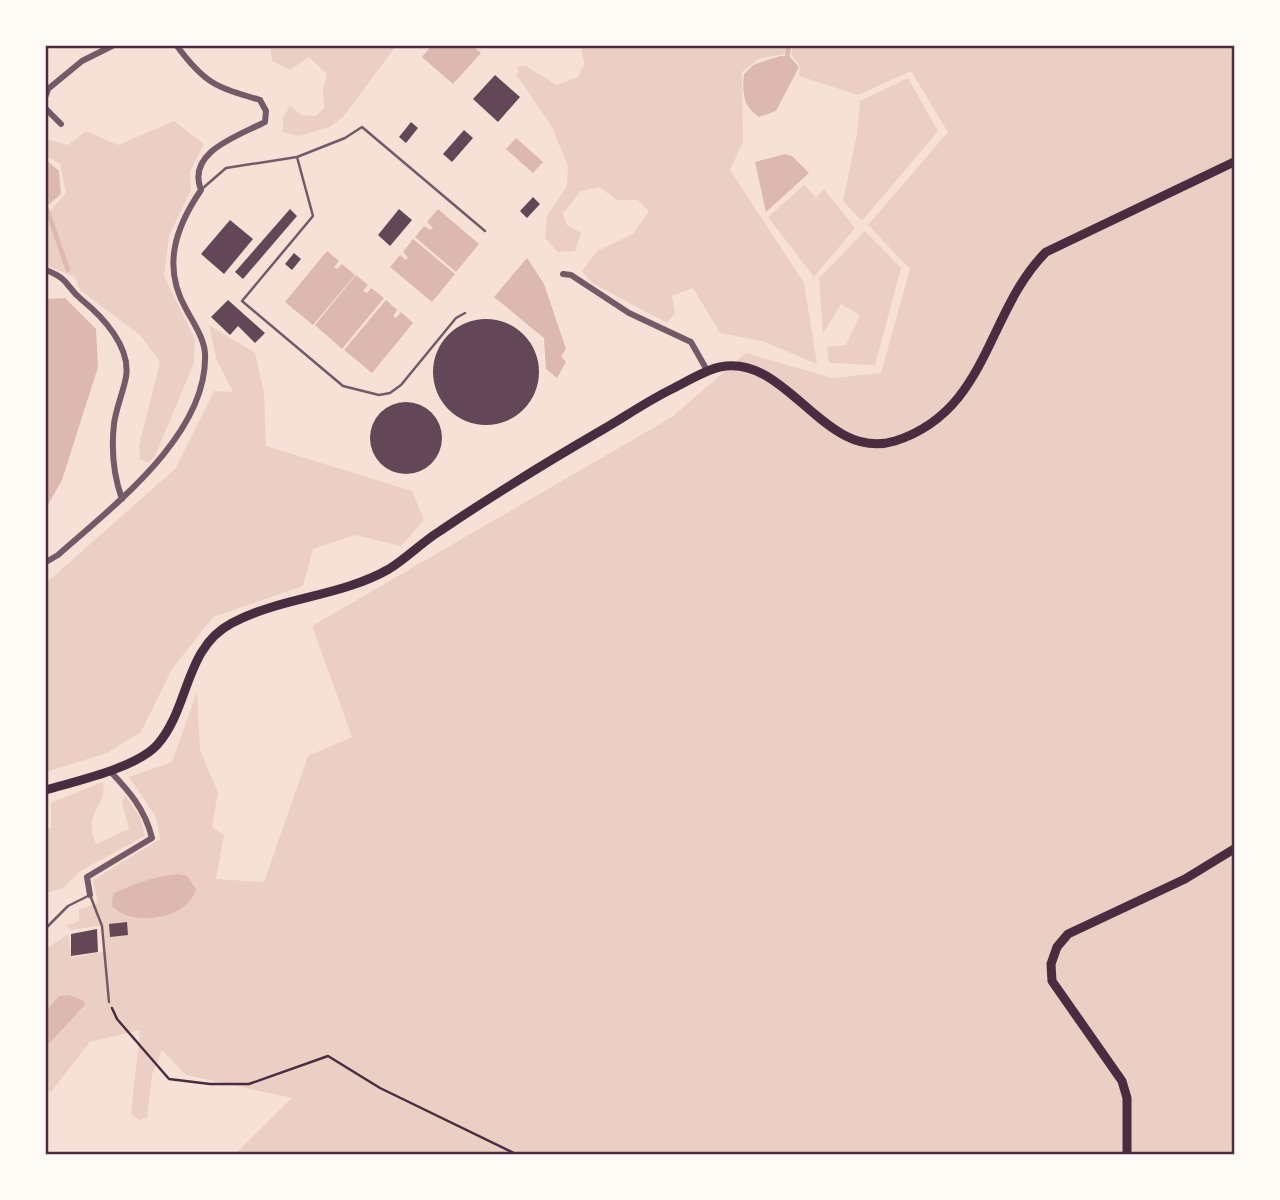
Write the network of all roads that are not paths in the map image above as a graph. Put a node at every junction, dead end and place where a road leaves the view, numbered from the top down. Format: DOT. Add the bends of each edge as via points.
graph roads {
  1 [pos="112,46"];
  2 [pos="177,46"];
  3 [pos="46,95"];
  4 [pos="46,109"];
  5 [pos="61,124"];
  6 [pos="297,157"];
  7 [pos="1234,162"];
  8 [pos="201,190"];
  9 [pos="485,231"];
  10 [pos="46,270"];
  11 [pos="563,274"];
  12 [pos="465,313"];
  13 [pos="708,372"];
  14 [pos="121,499"];
  15 [pos="46,562"];
  16 [pos="109,770"];
  17 [pos="46,790"];
  18 [pos="1234,849"];
  19 [pos="90,895"];
  20 [pos="46,928"];
  21 [pos="109,1002"];
  22 [pos="1127,1154"];
  1 -- 3 [label="street" via="82,61"];
  2 -- 8 [label="street" via="215,86 260,100 267,111 265,122 209,152 196,178"];
  4 -- 5 [label="street"];
  6 -- 8 [label="lane" via="226,168"];
  6 -- 9 [label="lane" via="362,127"];
  6 -- 12 [label="lane" via="313,216 242,301 343,386 379,395 401,385"];
  7 -- 13 [label="main road" via="1046,252 1026,271 972,383 928,426 894,441 867,441 836,430 758,372 722,366"];
  8 -- 14 [label="street" via="189,208 174,250 171,274 205,352 202,378 190,414 172,445"];
  10 -- 14 [label="street" via="65,278 75,294 102,316 126,363 114,423 113,472"];
  11 -- 13 [label="street" via="691,342"];
  13 -- 16 [label="main road" via="542,465 358,585 232,623 210,641 193,665 183,698 156,746"];
  14 -- 15 [label="street"];
  16 -- 17 [label="main road"];
  16 -- 19 [label="street" via="147,817 152,838 87,877"];
  18 -- 22 [label="main road" via="1185,879 1068,934 1051,964 1056,991 1122,1081 1128,1112"];
  19 -- 20 [label="lane" via="68,906"];
  19 -- 21 [label="lane" via="102,926"];
}
